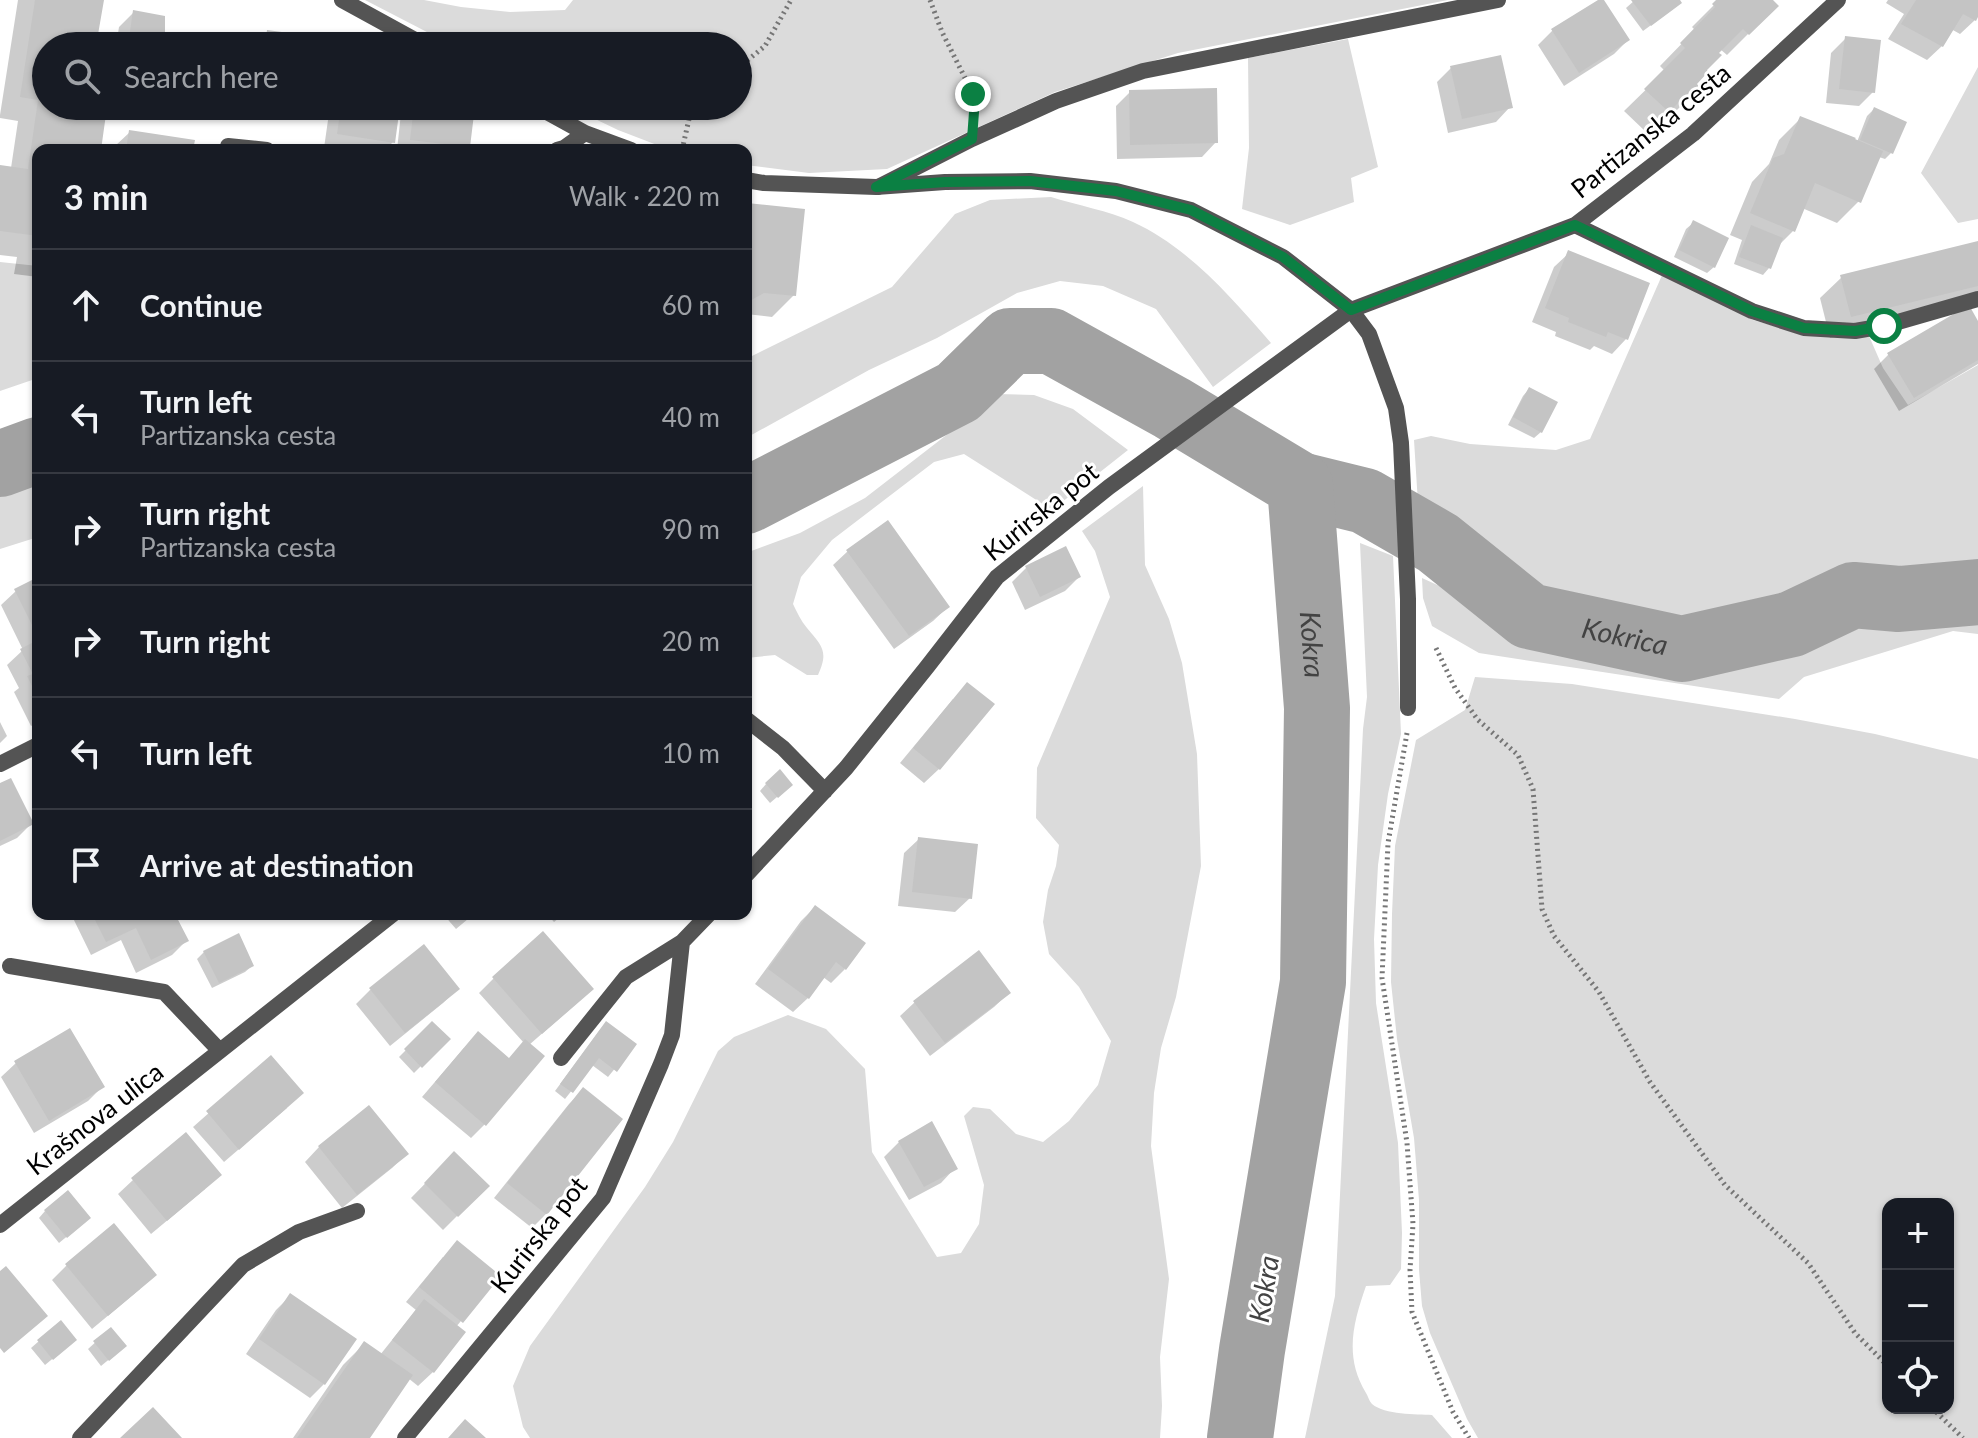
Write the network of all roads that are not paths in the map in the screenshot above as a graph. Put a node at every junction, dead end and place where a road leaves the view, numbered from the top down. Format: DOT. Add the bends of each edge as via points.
graph roads {
  1 [pos="342,0"];
  2 [pos="1498,0"];
  3 [pos="1838,0"];
  4 [pos="400,32"];
  5 [pos="561,120"];
  6 [pos="585,133"];
  7 [pos="570,144"];
  8 [pos="615,144"];
  9 [pos="752,181"];
  10 [pos="876,187"];
  11 [pos="1575,225"];
  12 [pos="1978,299"];
  13 [pos="1351,310"];
  14 [pos="1408,708"];
  15 [pos="752,724"];
  16 [pos="32,748"];
  17 [pos="0,764"];
  18 [pos="825,791"];
  19 [pos="752,869"];
  20 [pos="385,920"];
  21 [pos="703,920"];
  22 [pos="682,942"];
  23 [pos="10,966"];
  24 [pos="220,1051"];
  25 [pos="561,1058"];
  26 [pos="357,1211"];
  27 [pos="0,1225"];
  28 [pos="80,1438"];
  29 [pos="405,1438"];
  1 -- 4 [label="street"];
  2 -- 10 [label="street" via="1143,71 1056,101"];
  3 -- 11 [label="street, Partizanska cesta" via="1693,134"];
  5 -- 6 [label="street"];
  6 -- 7 [label="street"];
  6 -- 8 [label="street"];
  9 -- 10 [label="street"];
  10 -- 13 [label="street" via="1030,181 1116,191 1176,206 1283,257"];
  11 -- 12 [label="street" via="1752,311 1804,328 1855,331"];
  11 -- 13 [label="street, Partizanska cesta"];
  13 -- 14 [label="street" via="1369,334 1396,408 1408,599"];
  13 -- 18 [label="street, Kurirska pot" via="1109,487 997,577"];
  15 -- 18 [label="street"];
  16 -- 17 [label="street"];
  18 -- 19 [label="street, Kurirska pot"];
  20 -- 24 [label="street, Krašnova ulica"];
  21 -- 22 [label="street"];
  22 -- 25 [label="street" via="626,977"];
  22 -- 29 [label="street, Kurirska pot" via="672,1035 603,1198"];
  23 -- 24 [label="street" via="164,992"];
  24 -- 27 [label="street, Krašnova ulica"];
  26 -- 28 [label="street" via="299,1232 243,1265"];
}
